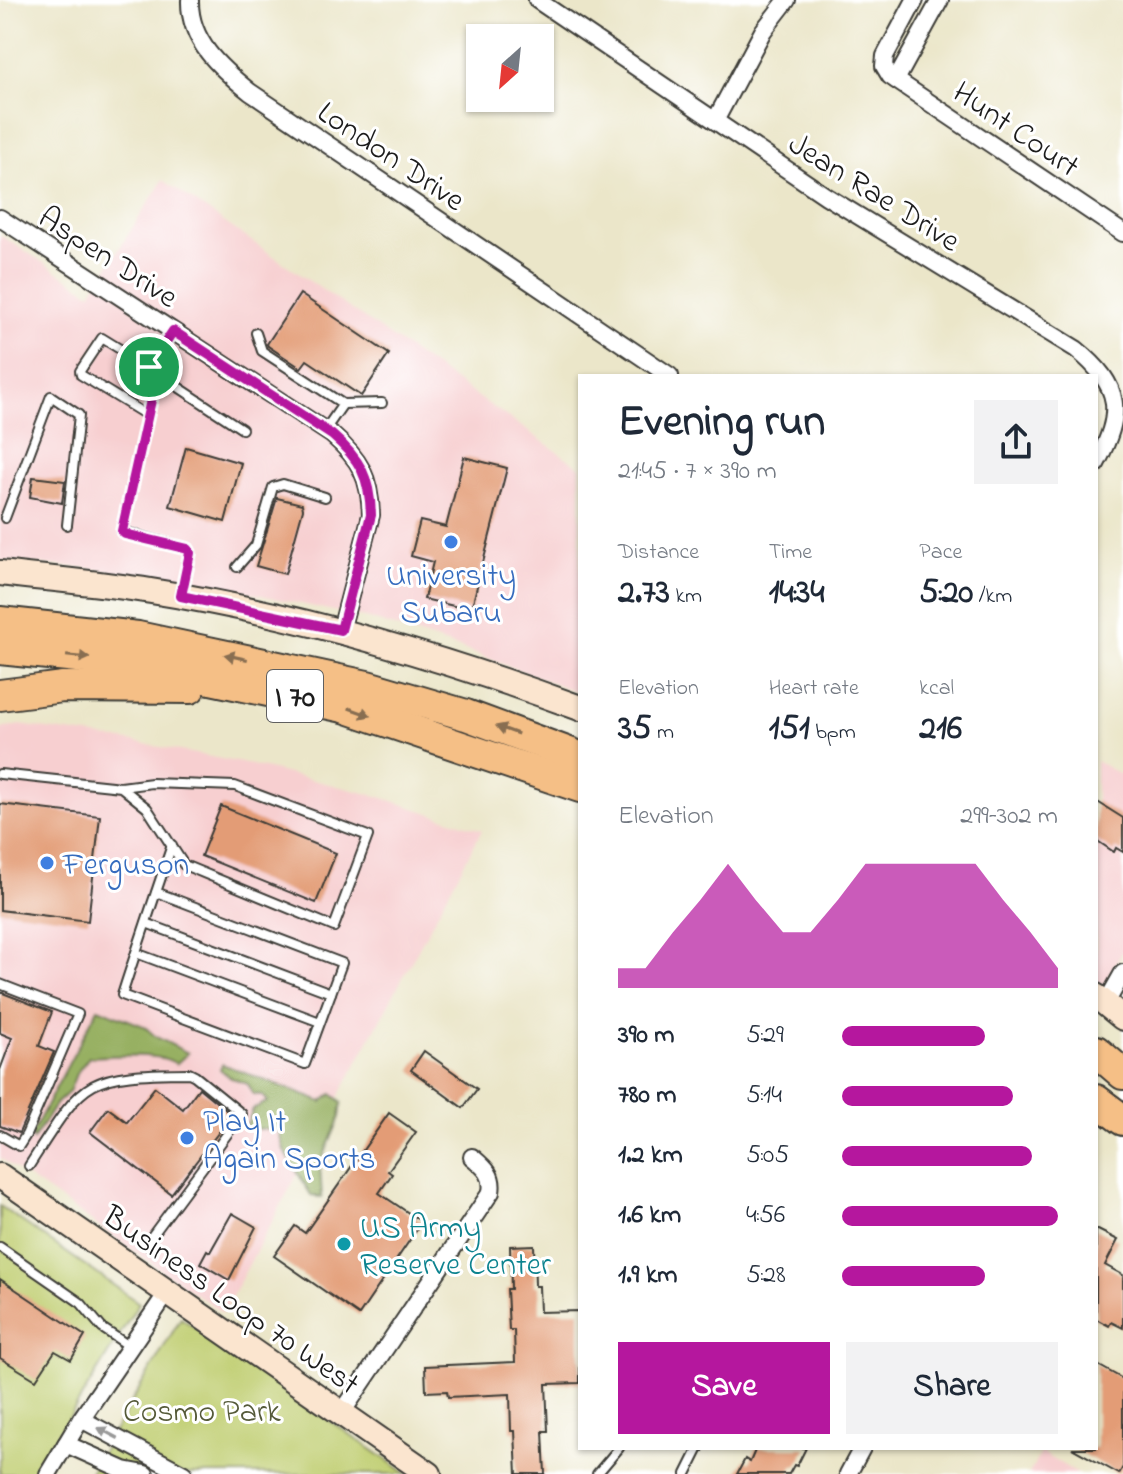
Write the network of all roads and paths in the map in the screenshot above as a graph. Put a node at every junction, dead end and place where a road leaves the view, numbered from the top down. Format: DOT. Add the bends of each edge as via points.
graph roads {
  1 [pos="190,0"];
  2 [pos="537,0"];
  3 [pos="787,0"];
  4 [pos="915,0"];
  5 [pos="940,0"];
  6 [pos="896,80"];
  7 [pos="715,121"];
  8 [pos="3,226"];
  9 [pos="1123,233"];
  10 [pos="173,331"];
  11 [pos="256,333"];
  12 [pos="149,367"];
  13 [pos="157,373"];
  14 [pos="667,374"];
  15 [pos="382,403"];
  16 [pos="343,404"];
  17 [pos="148,416"];
  18 [pos="242,429"];
  19 [pos="325,430"];
  20 [pos="1098,460"];
  21 [pos="325,497"];
  22 [pos="5,518"];
  23 [pos="67,525"];
  24 [pos="237,567"];
  25 [pos="0,573"];
  26 [pos="181,596"];
  27 [pos="6,619"];
  28 [pos="341,630"];
  29 [pos="0,649"];
  30 [pos="255,688"];
  31 [pos="0,695"];
  32 [pos="578,707"];
  33 [pos="578,756"];
  34 [pos="0,774"];
  35 [pos="578,786"];
  36 [pos="121,787"];
  37 [pos="172,845"];
  38 [pos="156,892"];
  39 [pos="146,923"];
  40 [pos="136,953"];
  41 [pos="1123,973"];
  42 [pos="0,984"];
  43 [pos="331,993"];
  44 [pos="1108,1006"];
  45 [pos="320,1022"];
  46 [pos="1098,1053"];
  47 [pos="1123,1074"];
  48 [pos="1098,1101"];
  49 [pos="1123,1120"];
  50 [pos="0,1135"];
  51 [pos="472,1157"];
  52 [pos="29,1166"];
  53 [pos="6,1184"];
  54 [pos="146,1244"];
  55 [pos="0,1247"];
  56 [pos="167,1293"];
  57 [pos="129,1346"];
  58 [pos="341,1414"];
  59 [pos="81,1419"];
  60 [pos="66,1444"];
  61 [pos="617,1450"];
  62 [pos="698,1450"];
  63 [pos="861,1450"];
  64 [pos="48,1474"];
  65 [pos="145,1474"];
  66 [pos="184,1474"];
  67 [pos="429,1474"];
  68 [pos="597,1474"];
  69 [pos="686,1474"];
  70 [pos="848,1474"];
  1 -- 14 [label="street, London Drive" via="190,15 202,43 220,68 250,92"];
  2 -- 7 [label="street, Jean Rae Drive"];
  3 -- 7 [label="street" via="763,31"];
  4 -- 6 [label="street, Hunt Court" via="885,56 884,66"];
  5 -- 6 [label="street"];
  6 -- 9 [label="street, Hunt Court"];
  7 -- 20 [label="street, Jean Rae Drive" via="1096,365 1115,402 1115,423"];
  8 -- 10 [label="street, Aspen Drive"];
  10 -- 12 [label="lane"];
  10 -- 19 [label="street, Aspen Drive"];
  11 -- 16 [label="lane" via="262,351"];
  12 -- 13 [label="lane"];
  12 -- 17 [label="lane" via="102,338 80,371"];
  13 -- 17 [label="lane"];
  13 -- 18 [label="lane"];
  15 -- 16 [label="lane"];
  16 -- 19 [label="lane"];
  17 -- 26 [label="lane" via="122,531 188,549"];
  19 -- 28 [label="street, Aspen Drive" via="352,452 370,497 371,515"];
  21 -- 24 [label="lane" via="283,484 273,487 256,545"];
  22 -- 23 [label="lane" via="51,396 79,415"];
  25 -- 26 [label="street"];
  26 -- 28 [label="street"];
  33 -- 27 [label="highway, I 70, one-way" via="367,686 138,637"];
  28 -- 32 [label="street"];
  29 -- 30 [label="highway, I 70, one-way" via="135,663"];
  30 -- 31 [label="highway" via="63,687"];
  30 -- 35 [label="highway, I 70, one-way" via="344,707"];
  34 -- 36 [label="lane"];
  36 -- 37 [label="lane" via="147,808"];
  36 -- 37 [label="lane" via="235,786 368,836 334,927 184,865"];
  37 -- 38 [label="lane"];
  38 -- 39 [label="lane"];
  38 -- 43 [label="lane" via="342,963"];
  39 -- 40 [label="lane"];
  39 -- 43 [label="lane"];
  40 -- 45 [label="lane"];
  40 -- 45 [label="lane" via="122,995 305,1064"];
  41 -- 44 [label="street"];
  42 -- 50 [label="lane" via="78,1014 19,1146"];
  43 -- 45 [label="lane"];
  46 -- 47 [label="highway"];
  48 -- 49 [label="highway"];
  51 -- 58 [label="street" via="493,1181 491,1192"];
  52 -- 54 [label="lane" via="77,1095 89,1086 121,1075 195,1076 242,1114"];
  53 -- 56 [label="street, Business Loop 70 West"];
  55 -- 57 [label="lane" via="81,1303 102,1328"];
  56 -- 57 [label="street"];
  56 -- 58 [label="street, Business Loop 70 West"];
  57 -- 59 [label="street"];
  58 -- 67 [label="street, Business Loop 70 West"];
  59 -- 60 [label="street"];
  66 -- 59 [label="street, one-way"];
  60 -- 64 [label="street"];
  60 -- 65 [label="street"];
  61 -- 68 [label="lane"];
  62 -- 69 [label="lane"];
  63 -- 70 [label="street"];
}
